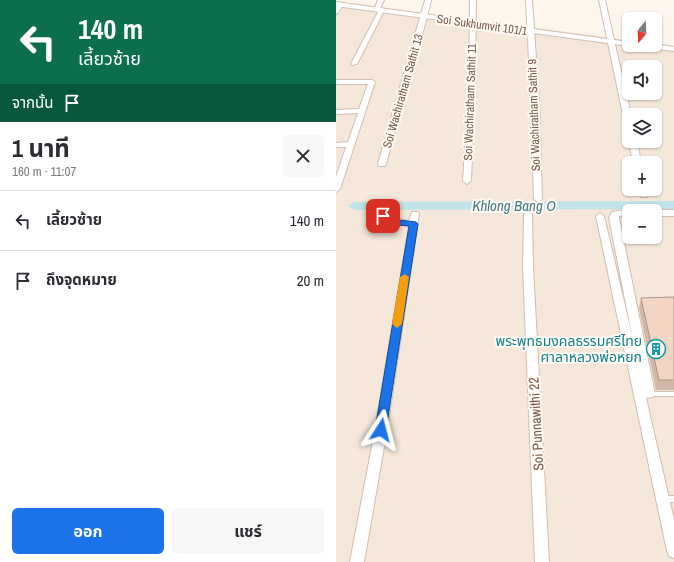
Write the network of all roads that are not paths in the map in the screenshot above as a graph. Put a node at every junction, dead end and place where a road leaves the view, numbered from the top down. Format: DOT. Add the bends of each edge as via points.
graph roads {
  1 [pos="381,0"];
  2 [pos="428,0"];
  3 [pos="473,0"];
  4 [pos="529,0"];
  5 [pos="602,0"];
  6 [pos="338,7"];
  7 [pos="379,10"];
  8 [pos="424,17"];
  9 [pos="472,24"];
  10 [pos="530,32"];
  11 [pos="611,42"];
  12 [pos="622,43"];
  13 [pos="662,48"];
  14 [pos="674,49"];
  15 [pos="354,64"];
  16 [pos="336,82"];
  17 [pos="625,108"];
  18 [pos="363,111"];
  19 [pos="336,112"];
  20 [pos="352,144"];
  21 [pos="336,145"];
  22 [pos="382,164"];
  23 [pos="467,181"];
  24 [pos="337,184"];
  25 [pos="538,199"];
  26 [pos="622,213"];
  27 [pos="662,213"];
  28 [pos="377,214"];
  29 [pos="528,214"];
  30 [pos="674,214"];
  31 [pos="600,216"];
  32 [pos="674,394"];
  33 [pos="644,396"];
  34 [pos="669,499"];
  35 [pos="674,551"];
  36 [pos="357,562"];
  37 [pos="542,562"];
  1 -- 7 [label="street"];
  2 -- 8 [label="street, Soi Wachiratham Sathit 13"];
  3 -- 9 [label="street, Soi Wachiratham Sathit 11"];
  4 -- 10 [label="street, Soi Wachiratham Sathit 9"];
  5 -- 11 [label="street"];
  6 -- 7 [label="street, Soi Sukhumvit 101/1"];
  7 -- 8 [label="street, Soi Sukhumvit 101/1"];
  7 -- 15 [label="street"];
  8 -- 9 [label="street, Soi Sukhumvit 101/1"];
  8 -- 22 [label="street, Soi Wachiratham Sathit 13"];
  9 -- 10 [label="street, Soi Sukhumvit 101/1"];
  9 -- 23 [label="street, Soi Wachiratham Sathit 11" via="472,87"];
  10 -- 11 [label="street, Soi Sukhumvit 101/1"];
  10 -- 25 [label="street, Soi Wachiratham Sathit 9"];
  11 -- 12 [label="street, Soi Sukhumvit 101/1"];
  11 -- 17 [label="street"];
  13 -- 14 [label="street"];
  16 -- 18 [label="street" via="372,82"];
  18 -- 19 [label="street"];
  18 -- 20 [label="street"];
  20 -- 21 [label="street"];
  20 -- 24 [label="street"];
  26 -- 33 [label="street" via="615,214 614,218 634,303"];
  27 -- 30 [label="street"];
  28 -- 36 [label="street" via="391,221 414,219 381,430"];
  29 -- 37 [label="street, Soi Punnawithi 22" via="528,267"];
  31 -- 33 [label="street"];
  32 -- 33 [label="lane"];
  33 -- 34 [label="street"];
  34 -- 35 [label="street"];
}
